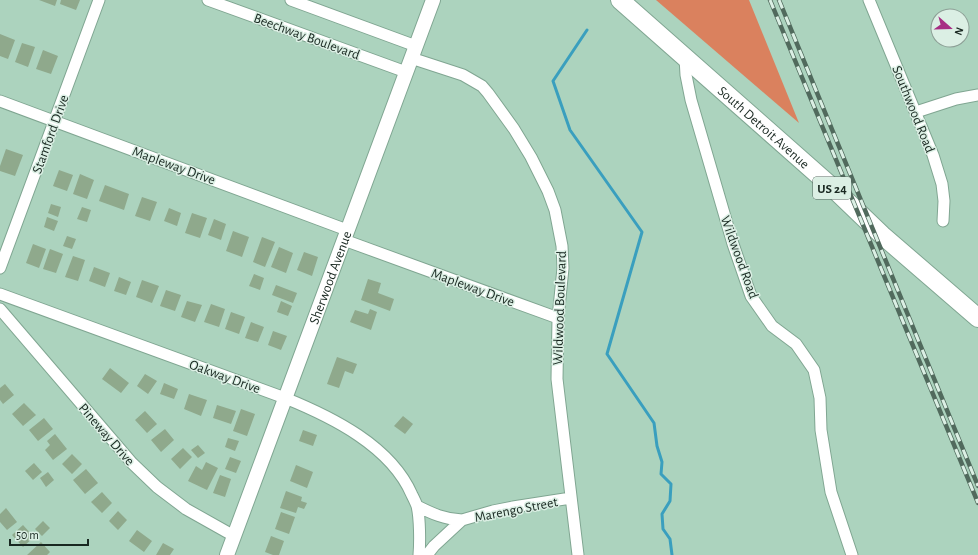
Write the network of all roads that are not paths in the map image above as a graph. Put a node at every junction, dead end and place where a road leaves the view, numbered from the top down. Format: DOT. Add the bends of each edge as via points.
graph roads {
  1 [pos="99,0"];
  2 [pos="208,0"];
  3 [pos="291,0"];
  4 [pos="433,0"];
  5 [pos="620,0"];
  6 [pos="869,0"];
  7 [pos="414,52"];
  8 [pos="685,58"];
  9 [pos="406,72"];
  10 [pos="978,95"];
  11 [pos="0,102"];
  12 [pos="916,112"];
  13 [pos="54,121"];
  14 [pos="943,221"];
  15 [pos="346,235"];
  16 [pos="0,268"];
  17 [pos="0,294"];
  18 [pos="0,309"];
  19 [pos="558,318"];
  20 [pos="978,318"];
  21 [pos="285,398"];
  22 [pos="571,498"];
  23 [pos="417,506"];
  24 [pos="462,520"];
  25 [pos="234,536"];
  26 [pos="226,555"];
  27 [pos="419,555"];
  28 [pos="427,555"];
  29 [pos="578,555"];
  30 [pos="852,555"];
  1 -- 13 [label="street, Stamford Drive"];
  2 -- 9 [label="street, Beechway Boulevard"];
  3 -- 7 [label="street, Beechway Boulevard"];
  4 -- 7 [label="street, Sherwood Avenue"];
  5 -- 8 [label="main road, South Detroit Avenue / US 24"];
  6 -- 12 [label="street, Southwood Road"];
  7 -- 9 [label="street, Sherwood Avenue"];
  7 -- 19 [label="street, Wildwood Boulevard" via="482,86 514,128 530,157 548,191 559,228 563,268"];
  8 -- 20 [label="main road, South Detroit Avenue / US 24" via="833,188 882,236"];
  8 -- 30 [label="street, Wildwood Road" via="691,100 751,296 772,326 796,344 814,370 820,398 821,430 831,492"];
  9 -- 15 [label="street, Sherwood Avenue"];
  10 -- 12 [label="street"];
  11 -- 13 [label="street, Mapleway Drive"];
  12 -- 14 [label="street, Southwood Road" via="942,184"];
  13 -- 15 [label="street, Mapleway Drive"];
  13 -- 16 [label="street, Stamford Drive"];
  15 -- 19 [label="street, Mapleway Drive"];
  15 -- 21 [label="street, Sherwood Avenue"];
  17 -- 21 [label="street, Oakway Drive"];
  18 -- 25 [label="street, Pineway Drive" via="132,463 157,487 186,509"];
  19 -- 22 [label="street, Wildwood Boulevard" via="557,379"];
  21 -- 23 [label="street, Oakway Drive" via="330,418 374,447 403,478"];
  21 -- 25 [label="street, Sherwood Avenue"];
  22 -- 24 [label="street, Marengo Street" via="513,507"];
  22 -- 29 [label="street, Wildwood Boulevard"];
  23 -- 24 [label="street, Marengo Street" via="444,518"];
  23 -- 27 [label="street"];
  24 -- 28 [label="street, Marengo Street"];
  25 -- 26 [label="street, Sherwood Avenue"];
}
